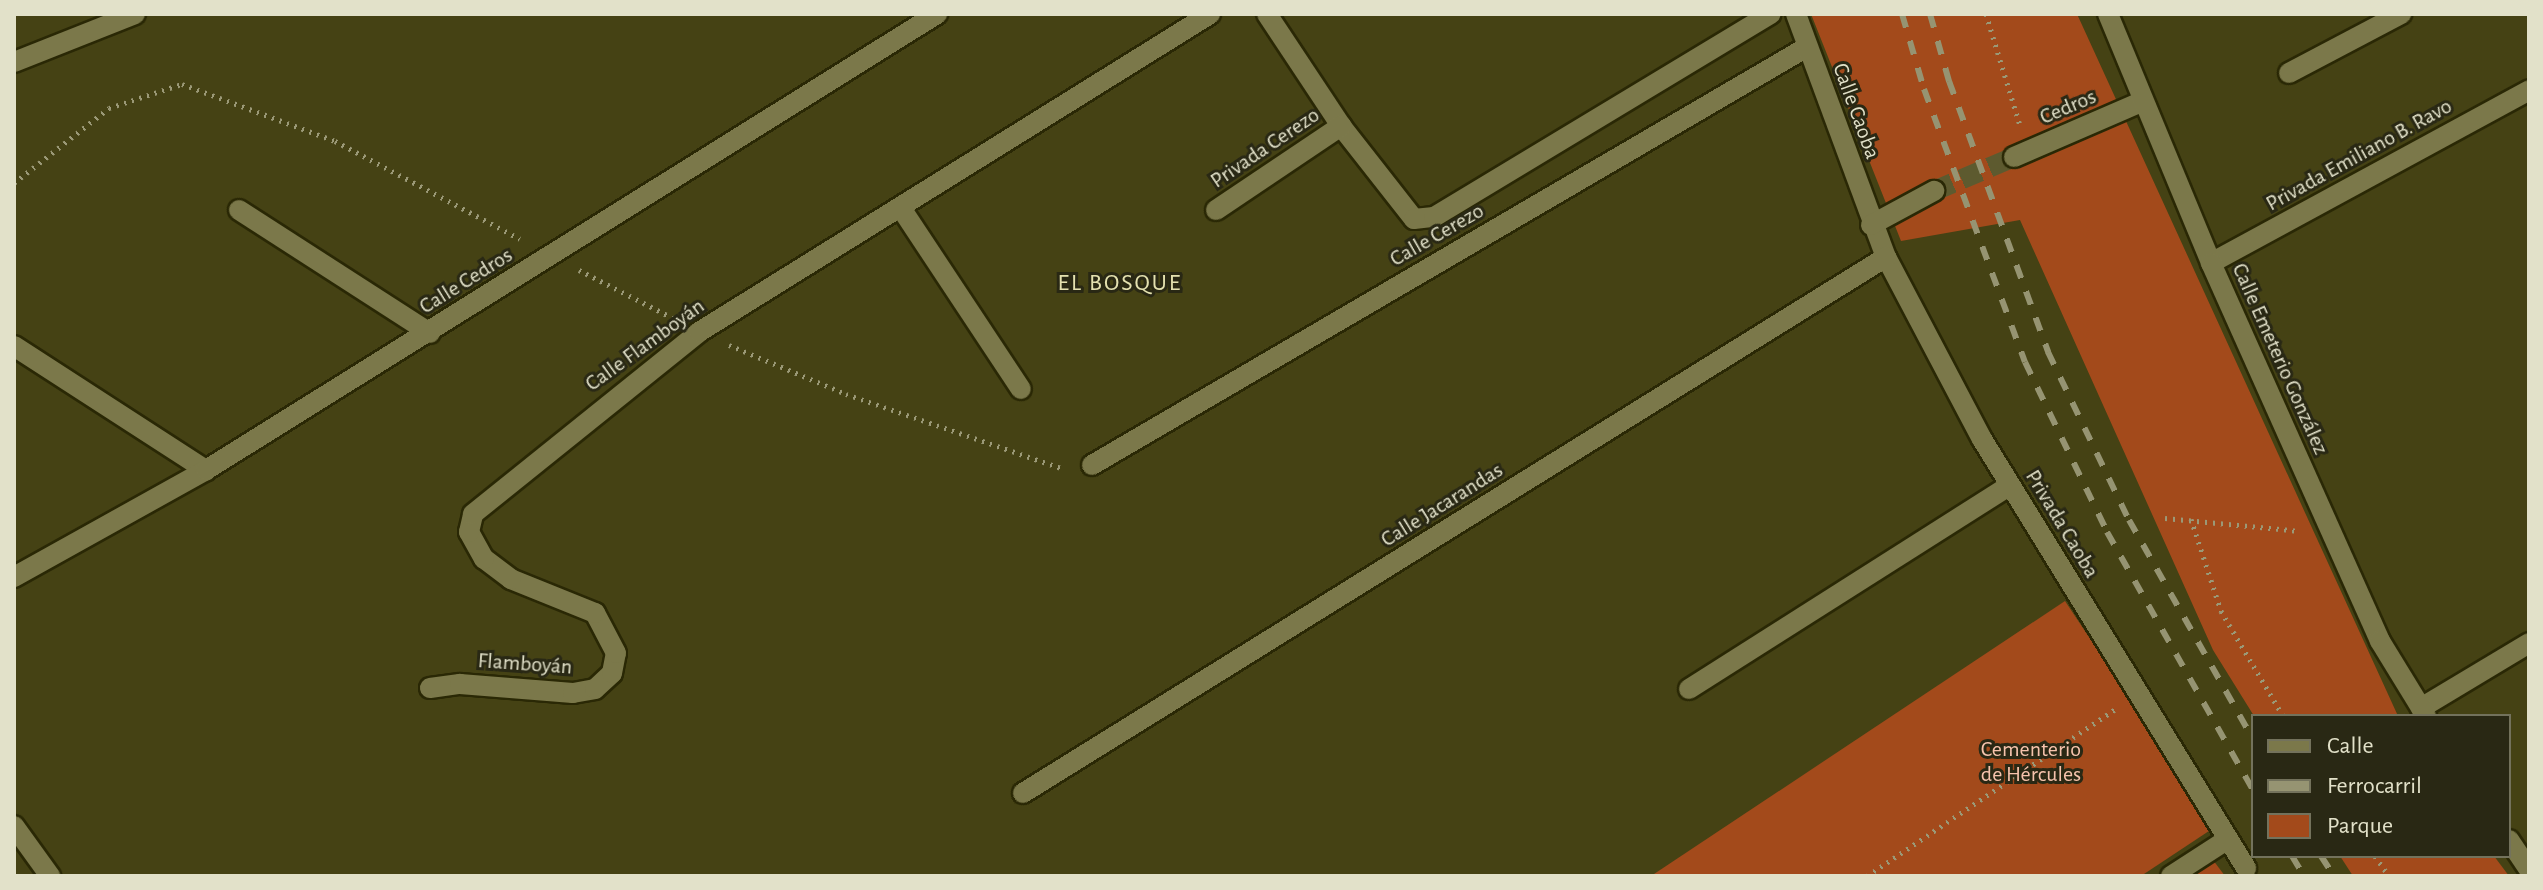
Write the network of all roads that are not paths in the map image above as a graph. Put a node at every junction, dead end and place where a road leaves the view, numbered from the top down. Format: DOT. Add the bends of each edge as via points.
graph roads {
  1 [pos="135,14"];
  2 [pos="937,14"];
  3 [pos="1210,14"];
  4 [pos="1267,14"];
  5 [pos="1771,14"];
  6 [pos="1796,14"];
  7 [pos="2108,14"];
  8 [pos="2401,14"];
  9 [pos="1807,47"];
  10 [pos="14,62"];
  11 [pos="2289,73"];
  12 [pos="2529,90"];
  13 [pos="2141,102"];
  14 [pos="1341,126"];
  15 [pos="2014,157"];
  16 [pos="1934,191"];
  17 [pos="901,208"];
  18 [pos="239,210"];
  19 [pos="1216,210"];
  20 [pos="1871,225"];
  21 [pos="1886,257"];
  22 [pos="2211,263"];
  23 [pos="430,333"];
  24 [pos="14,346"];
  25 [pos="1021,389"];
  26 [pos="1092,465"];
  27 [pos="206,470"];
  28 [pos="2010,485"];
  29 [pos="484,559"];
  30 [pos="14,577"];
  31 [pos="2529,643"];
  32 [pos="430,688"];
  33 [pos="1689,689"];
  34 [pos="2424,712"];
  35 [pos="1023,793"];
  36 [pos="14,826"];
  37 [pos="2228,839"];
  38 [pos="2511,843"];
  39 [pos="2246,868"];
  40 [pos="2529,870"];
  41 [pos="50,876"];
  42 [pos="2171,876"];
  1 -- 10 [label="street"];
  2 -- 23 [label="street, Calle Cedros"];
  3 -- 17 [label="street, Calle Flamboyán"];
  4 -- 14 [label="street, Calle Cerezo"];
  5 -- 14 [label="street, Calle Cerezo" via="1434,217 1414,219 1399,206"];
  6 -- 9 [label="street, Calle Caoba"];
  7 -- 13 [label="street, Calle Emeterio González"];
  8 -- 11 [label="street"];
  9 -- 20 [label="street, Calle Caoba"];
  9 -- 26 [label="street, Calle Cerezo"];
  12 -- 22 [label="street, Privada Emiliano B. Ravo"];
  13 -- 15 [label="street, Cedros"];
  13 -- 22 [label="street, Calle Emeterio González"];
  14 -- 19 [label="street, Privada Cerezo"];
  16 -- 20 [label="street"];
  17 -- 25 [label="street"];
  17 -- 29 [label="street, Calle Flamboyán" via="699,332 496,492 473,514 469,532"];
  18 -- 23 [label="street"];
  20 -- 21 [label="street, Privada Caoba"];
  21 -- 28 [label="street, Privada Caoba"];
  21 -- 35 [label="street, Calle Jacarandas"];
  22 -- 34 [label="street, Calle Emeterio González" via="2380,641"];
  23 -- 27 [label="street, Calle Cedros"];
  24 -- 27 [label="street"];
  27 -- 30 [label="street, Calle Cedros"];
  28 -- 33 [label="street"];
  28 -- 37 [label="street, Privada Caoba"];
  29 -- 32 [label="street, Flamboyán" via="511,579 595,613 616,653 612,673 595,689 573,693 460,684"];
  31 -- 34 [label="street"];
  36 -- 41 [label="street"];
  37 -- 39 [label="street, Privada Caoba"];
  37 -- 42 [label="street"];
  38 -- 40 [label="street"];
}
